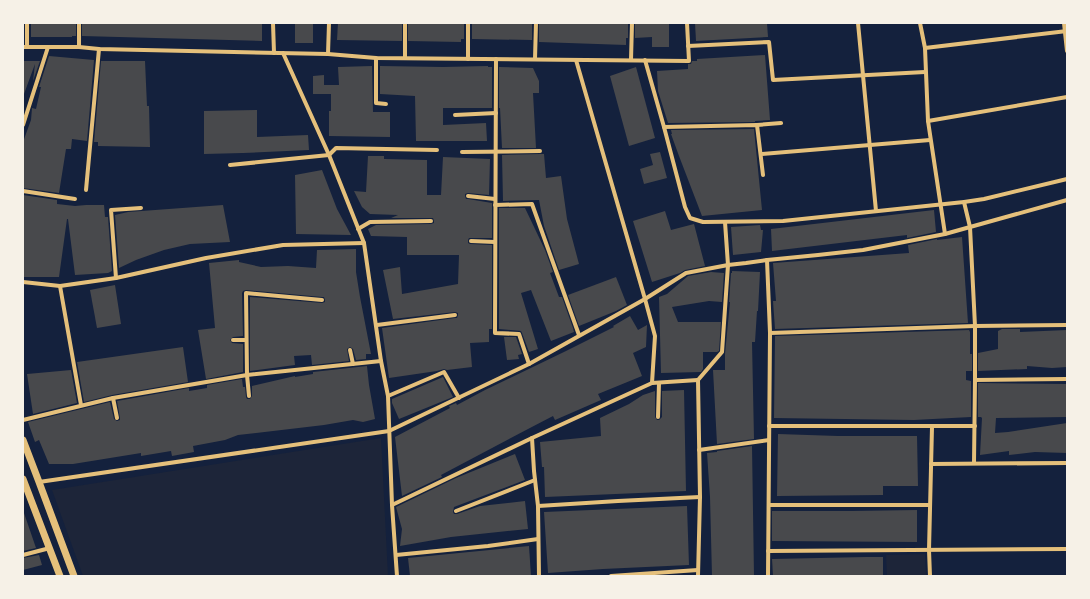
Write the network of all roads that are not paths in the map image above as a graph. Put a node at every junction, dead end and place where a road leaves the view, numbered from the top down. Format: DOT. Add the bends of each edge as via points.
graph roads {
  1 [pos="27,23"];
  2 [pos="79,23"];
  3 [pos="273,23"];
  4 [pos="329,23"];
  5 [pos="405,23"];
  6 [pos="468,23"];
  7 [pos="536,23"];
  8 [pos="632,23"];
  9 [pos="687,23"];
  10 [pos="858,23"];
  11 [pos="920,23"];
  12 [pos="1064,23"];
  13 [pos="1066,32"];
  14 [pos="688,46"];
  15 [pos="25,47"];
  16 [pos="48,47"];
  17 [pos="79,47"];
  18 [pos="925,48"];
  19 [pos="99,49"];
  20 [pos="1067,51"];
  21 [pos="274,53"];
  22 [pos="283,53"];
  23 [pos="328,54"];
  24 [pos="376,58"];
  25 [pos="405,58"];
  26 [pos="468,59"];
  27 [pos="496,59"];
  28 [pos="535,59"];
  29 [pos="576,60"];
  30 [pos="631,60"];
  31 [pos="645,60"];
  32 [pos="925,72"];
  33 [pos="863,75"];
  34 [pos="1067,97"];
  35 [pos="386,104"];
  36 [pos="496,113"];
  37 [pos="455,115"];
  38 [pos="928,121"];
  39 [pos="781,123"];
  40 [pos="23,125"];
  41 [pos="757,125"];
  42 [pos="664,127"];
  43 [pos="930,140"];
  44 [pos="869,145"];
  45 [pos="437,150"];
  46 [pos="496,151"];
  47 [pos="540,151"];
  48 [pos="462,152"];
  49 [pos="761,154"];
  50 [pos="329,155"];
  51 [pos="230,165"];
  52 [pos="763,175"];
  53 [pos="1067,179"];
  54 [pos="86,190"];
  55 [pos="23,191"];
  56 [pos="468,196"];
  57 [pos="75,199"];
  58 [pos="495,199"];
  59 [pos="1067,200"];
  60 [pos="964,202"];
  61 [pos="495,205"];
  62 [pos="941,205"];
  63 [pos="141,208"];
  64 [pos="876,210"];
  65 [pos="430,221"];
  66 [pos="725,222"];
  67 [pos="970,227"];
  68 [pos="358,229"];
  69 [pos="944,234"];
  70 [pos="471,241"];
  71 [pos="495,242"];
  72 [pos="364,243"];
  73 [pos="767,260"];
  74 [pos="728,265"];
  75 [pos="116,278"];
  76 [pos="23,282"];
  77 [pos="60,286"];
  78 [pos="645,299"];
  79 [pos="322,300"];
  80 [pos="455,315"];
  81 [pos="377,325"];
  82 [pos="1067,325"];
  83 [pos="975,326"];
  84 [pos="770,333"];
  85 [pos="579,335"];
  86 [pos="233,340"];
  87 [pos="246,340"];
  88 [pos="350,350"];
  89 [pos="381,360"];
  90 [pos="353,364"];
  91 [pos="529,364"];
  92 [pos="248,375"];
  93 [pos="1067,379"];
  94 [pos="698,380"];
  95 [pos="976,380"];
  96 [pos="652,383"];
  97 [pos="658,383"];
  98 [pos="249,396"];
  99 [pos="388,396"];
  100 [pos="113,398"];
  101 [pos="458,398"];
  102 [pos="81,405"];
  103 [pos="658,417"];
  104 [pos="117,418"];
  105 [pos="23,420"];
  106 [pos="769,426"];
  107 [pos="975,426"];
  108 [pos="932,427"];
  109 [pos="389,431"];
  110 [pos="532,438"];
  111 [pos="23,440"];
  112 [pos="769,440"];
  113 [pos="699,450"];
  114 [pos="974,463"];
  115 [pos="1067,463"];
  116 [pos="931,464"];
  117 [pos="23,479"];
  118 [pos="535,480"];
  119 [pos="39,482"];
  120 [pos="700,497"];
  121 [pos="392,505"];
  122 [pos="769,505"];
  123 [pos="930,505"];
  124 [pos="538,506"];
  125 [pos="456,511"];
  126 [pos="538,539"];
  127 [pos="50,548"];
  128 [pos="1067,548"];
  129 [pos="929,550"];
  130 [pos="768,551"];
  131 [pos="23,555"];
  132 [pos="396,555"];
  133 [pos="698,570"];
  134 [pos="622,575"];
  135 [pos="60,576"];
  136 [pos="74,576"];
  137 [pos="397,576"];
  138 [pos="539,576"];
  139 [pos="611,576"];
  140 [pos="698,576"];
  141 [pos="768,576"];
  142 [pos="930,576"];
  1 -- 15 [label="street"];
  2 -- 17 [label="street"];
  3 -- 21 [label="street"];
  4 -- 23 [label="street"];
  5 -- 25 [label="street"];
  6 -- 26 [label="street"];
  7 -- 28 [label="street"];
  8 -- 30 [label="street"];
  9 -- 14 [label="street"];
  10 -- 33 [label="street"];
  11 -- 18 [label="street"];
  12 -- 13 [label="street"];
  13 -- 18 [label="street"];
  13 -- 20 [label="street"];
  14 -- 31 [label="street" via="689,61"];
  14 -- 33 [label="street" via="770,42 773,80"];
  15 -- 16 [label="street"];
  16 -- 17 [label="street"];
  16 -- 40 [label="street"];
  17 -- 19 [label="street"];
  18 -- 32 [label="street"];
  19 -- 21 [label="street"];
  19 -- 54 [label="street"];
  21 -- 22 [label="street"];
  22 -- 23 [label="street"];
  22 -- 50 [label="street"];
  23 -- 24 [label="street"];
  24 -- 25 [label="street"];
  24 -- 35 [label="street" via="376,103"];
  25 -- 26 [label="street"];
  26 -- 27 [label="street"];
  27 -- 28 [label="street"];
  27 -- 36 [label="street"];
  28 -- 29 [label="street"];
  29 -- 30 [label="street"];
  29 -- 78 [label="street"];
  30 -- 31 [label="street"];
  31 -- 42 [label="street"];
  32 -- 33 [label="street"];
  32 -- 38 [label="street"];
  33 -- 44 [label="street"];
  34 -- 38 [label="street"];
  36 -- 37 [label="street"];
  36 -- 46 [label="street"];
  38 -- 43 [label="street"];
  39 -- 41 [label="street"];
  41 -- 42 [label="street"];
  41 -- 49 [label="street"];
  42 -- 66 [label="street" via="690,218 703,222"];
  43 -- 44 [label="street"];
  43 -- 62 [label="street"];
  44 -- 49 [label="street"];
  44 -- 64 [label="street"];
  45 -- 50 [label="street" via="336,148"];
  46 -- 47 [label="street"];
  46 -- 48 [label="street"];
  46 -- 58 [label="street"];
  49 -- 52 [label="street"];
  50 -- 51 [label="street"];
  50 -- 68 [label="street"];
  53 -- 60 [label="street"];
  55 -- 57 [label="street"];
  56 -- 58 [label="street"];
  58 -- 61 [label="street"];
  59 -- 67 [label="street"];
  60 -- 62 [label="street"];
  60 -- 67 [label="street"];
  61 -- 71 [label="street"];
  61 -- 85 [label="street" via="532,204"];
  62 -- 64 [label="street"];
  62 -- 69 [label="street"];
  63 -- 75 [label="street" via="111,210"];
  64 -- 66 [label="street" via="783,221"];
  65 -- 68 [label="street" via="370,222"];
  66 -- 74 [label="street"];
  67 -- 69 [label="street"];
  67 -- 83 [label="street"];
  68 -- 72 [label="street"];
  69 -- 73 [label="street" via="863,250"];
  70 -- 71 [label="street"];
  71 -- 91 [label="street" via="495,333 519,334"];
  72 -- 75 [label="street" via="283,245 206,258"];
  72 -- 81 [label="street"];
  73 -- 74 [label="street"];
  73 -- 84 [label="street"];
  74 -- 78 [label="street" via="686,273"];
  74 -- 94 [label="street" via="722,352"];
  75 -- 77 [label="street"];
  76 -- 77 [label="street"];
  77 -- 102 [label="street"];
  78 -- 85 [label="street"];
  78 -- 96 [label="street" via="655,336"];
  79 -- 87 [label="street" via="246,293"];
  80 -- 81 [label="street"];
  81 -- 89 [label="street"];
  82 -- 83 [label="street"];
  83 -- 84 [label="street"];
  83 -- 95 [label="street"];
  84 -- 106 [label="street"];
  85 -- 91 [label="street"];
  86 -- 87 [label="street"];
  87 -- 92 [label="street"];
  88 -- 90 [label="street"];
  89 -- 90 [label="street"];
  89 -- 99 [label="street"];
  90 -- 92 [label="street"];
  91 -- 101 [label="street"];
  92 -- 98 [label="street"];
  92 -- 100 [label="street"];
  93 -- 95 [label="street"];
  94 -- 97 [label="street"];
  94 -- 113 [label="street"];
  95 -- 107 [label="street"];
  96 -- 97 [label="street"];
  96 -- 110 [label="street"];
  97 -- 103 [label="street"];
  99 -- 101 [label="street" via="444,372"];
  99 -- 109 [label="street"];
  100 -- 102 [label="street"];
  100 -- 104 [label="street"];
  101 -- 109 [label="street"];
  102 -- 105 [label="street"];
  106 -- 108 [label="street"];
  106 -- 112 [label="street"];
  107 -- 108 [label="street"];
  107 -- 114 [label="street"];
  108 -- 116 [label="street"];
  109 -- 119 [label="street"];
  109 -- 121 [label="street"];
  110 -- 118 [label="street"];
  110 -- 121 [label="street"];
  111 -- 119 [label="main road"];
  112 -- 113 [label="street"];
  112 -- 122 [label="street"];
  113 -- 120 [label="street"];
  114 -- 115 [label="street"];
  114 -- 116 [label="street"];
  116 -- 123 [label="street"];
  117 -- 127 [label="main road"];
  118 -- 124 [label="street"];
  118 -- 125 [label="street"];
  119 -- 136 [label="main road"];
  120 -- 124 [label="street"];
  120 -- 133 [label="street"];
  121 -- 132 [label="street"];
  122 -- 123 [label="street"];
  122 -- 130 [label="street"];
  123 -- 129 [label="street"];
  124 -- 126 [label="street"];
  126 -- 132 [label="street"];
  126 -- 138 [label="street"];
  127 -- 131 [label="street"];
  127 -- 135 [label="main road"];
  128 -- 129 [label="street"];
  129 -- 130 [label="street"];
  129 -- 142 [label="street"];
  130 -- 141 [label="street"];
  132 -- 137 [label="street"];
  133 -- 134 [label="street"];
  133 -- 140 [label="street"];
  134 -- 139 [label="street"];
}
